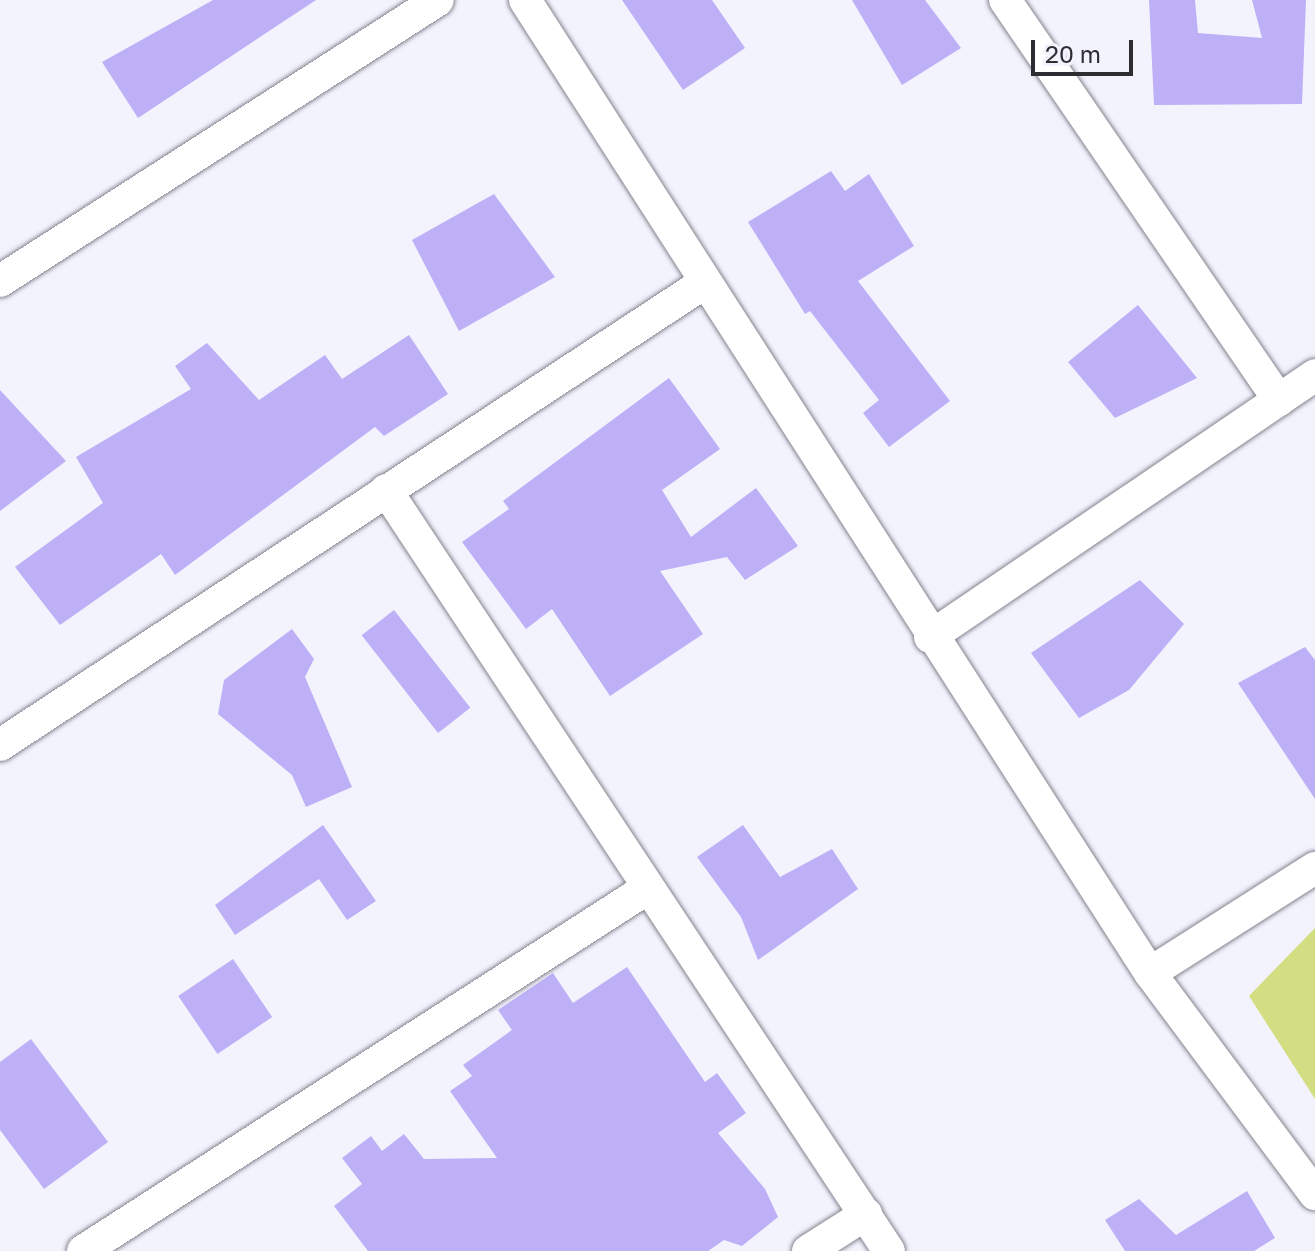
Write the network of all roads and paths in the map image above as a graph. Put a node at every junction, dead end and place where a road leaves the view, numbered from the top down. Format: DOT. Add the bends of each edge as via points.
graph roads {
  1 [pos="438,0"];
  2 [pos="525,0"];
  3 [pos="1005,0"];
  4 [pos="0,281"];
  5 [pos="704,283"];
  6 [pos="1315,375"];
  7 [pos="1279,400"];
  8 [pos="386,490"];
  9 [pos="930,637"];
  10 [pos="0,745"];
  11 [pos="1315,868"];
  12 [pos="648,888"];
  13 [pos="1150,973"];
  14 [pos="1315,1194"];
  15 [pos="866,1214"];
  16 [pos="83,1251"];
  17 [pos="808,1251"];
  18 [pos="889,1251"];
  1 -- 4 [label="street"];
  2 -- 5 [label="street"];
  3 -- 7 [label="street"];
  5 -- 8 [label="street"];
  5 -- 9 [label="street"];
  6 -- 7 [label="street"];
  7 -- 9 [label="street"];
  8 -- 10 [label="street"];
  8 -- 12 [label="street"];
  9 -- 13 [label="street"];
  11 -- 13 [label="street"];
  12 -- 15 [label="street"];
  12 -- 16 [label="street"];
  13 -- 14 [label="street"];
  15 -- 17 [label="street"];
  15 -- 18 [label="street"];
}
